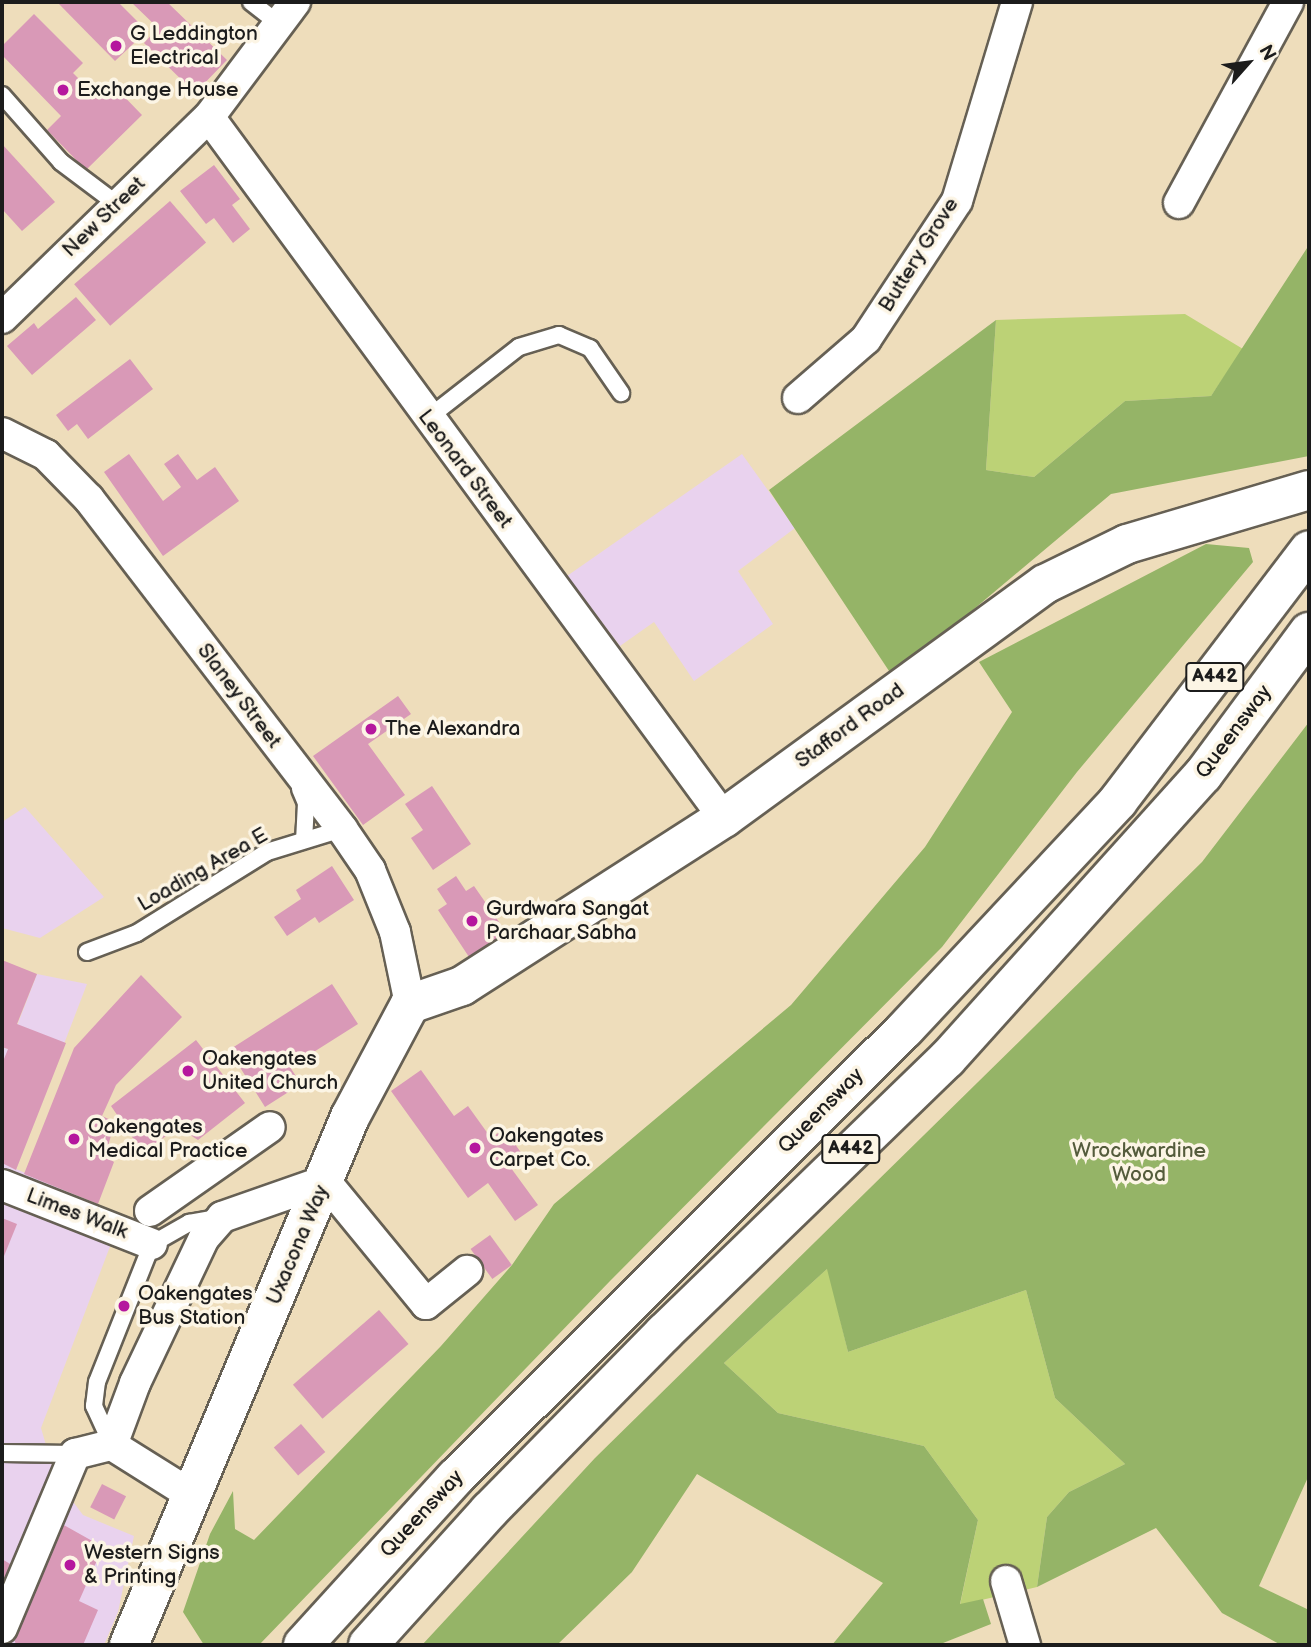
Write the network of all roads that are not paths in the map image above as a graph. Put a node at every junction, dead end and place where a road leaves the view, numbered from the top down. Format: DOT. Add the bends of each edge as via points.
graph roads {
  1 [pos="251,2"];
  2 [pos="1017,2"];
  3 [pos="1288,2"];
  4 [pos="287,13"];
  5 [pos="2,96"];
  6 [pos="209,117"];
  7 [pos="1179,203"];
  8 [pos="117,204"];
  9 [pos="2,318"];
  10 [pos="621,393"];
  11 [pos="797,398"];
  12 [pos="428,418"];
  13 [pos="4,432"];
  14 [pos="1296,494"];
  15 [pos="1309,550"];
  16 [pos="1309,632"];
  17 [pos="286,758"];
  18 [pos="724,818"];
  19 [pos="342,829"];
  20 [pos="304,840"];
  21 [pos="87,952"];
  22 [pos="410,1004"];
  23 [pos="270,1127"];
  24 [pos="199,1176"];
  25 [pos="325,1181"];
  26 [pos="2,1185"];
  27 [pos="150,1211"];
  28 [pos="222,1217"];
  29 [pos="152,1244"];
  30 [pos="467,1271"];
  31 [pos="112,1445"];
  32 [pos="2,1453"];
  33 [pos="75,1454"];
  34 [pos="190,1494"];
  35 [pos="1006,1581"];
  36 [pos="2,1628"];
  37 [pos="129,1645"];
  38 [pos="303,1645"];
  39 [pos="368,1645"];
  40 [pos="1025,1645"];
  1 -- 4 [label="lane"];
  2 -- 11 [label="street, Buttery Grove" via="957,201 866,339"];
  3 -- 7 [label="street"];
  4 -- 6 [label="street, New Street"];
  5 -- 8 [label="lane" via="61,162"];
  6 -- 8 [label="street, New Street"];
  6 -- 12 [label="street, Leonard Street"];
  8 -- 9 [label="street, New Street"];
  10 -- 12 [label="lane" via="590,348 559,335 519,347"];
  12 -- 18 [label="street, Leonard Street"];
  13 -- 17 [label="street, Slaney Street" via="46,455 89,499"];
  14 -- 18 [label="main road, Stafford Road" via="1127,544 1045,584"];
  15 -- 38 [label="main road, Queensway / A442" via="1118,801 905,1029 455,1478"];
  16 -- 39 [label="main road, Queensway / A442" via="1203,775 947,1059 645,1352 489,1511"];
  17 -- 19 [label="street, Slaney Street"];
  17 -- 20 [label="lane" via="306,803"];
  18 -- 22 [label="main road, Stafford Road" via="462,986"];
  19 -- 20 [label="lane, Loading Area E"];
  19 -- 22 [label="street, Slaney Street" via="370,870 395,932"];
  20 -- 21 [label="lane, Loading Area E" via="267,852 137,933"];
  22 -- 25 [label="main road, Uxacona Way" via="350,1117"];
  23 -- 24 [label="street"];
  24 -- 27 [label="street"];
  24 -- 28 [label="street"];
  25 -- 28 [label="street"];
  25 -- 30 [label="street" via="426,1304"];
  25 -- 34 [label="main road, Uxacona Way"];
  26 -- 29 [label="street, Limes Walk"];
  28 -- 29 [label="lane" via="189,1223"];
  28 -- 31 [label="street" via="204,1238 135,1383"];
  29 -- 31 [label="lane" via="97,1382 94,1406"];
  31 -- 33 [label="street"];
  31 -- 34 [label="street"];
  32 -- 33 [label="lane"];
  33 -- 36 [label="street"];
  34 -- 37 [label="main road, Uxacona Way"];
  35 -- 40 [label="street"];
}
